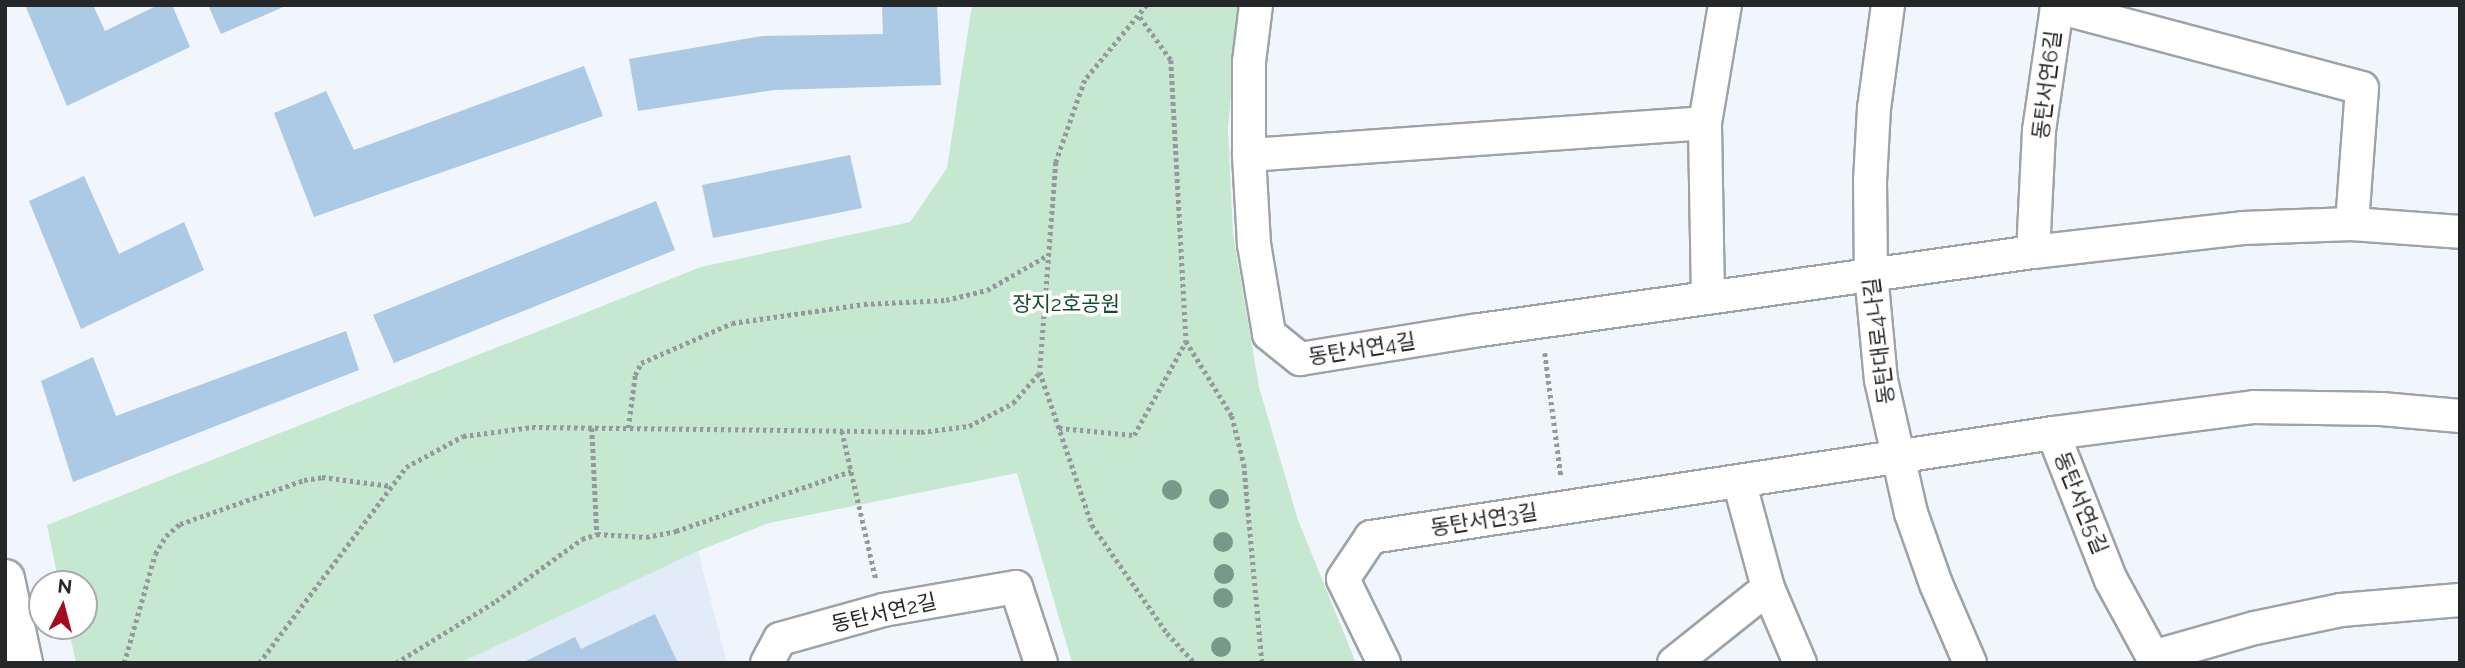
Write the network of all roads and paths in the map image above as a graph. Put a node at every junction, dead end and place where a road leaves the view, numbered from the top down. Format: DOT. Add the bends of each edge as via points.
graph roads {
  1 [pos="1147,5"];
  2 [pos="1256,5"];
  3 [pos="1725,5"];
  4 [pos="1888,5"];
  5 [pos="1140,18"];
  6 [pos="1705,123"];
  7 [pos="1249,155"];
  8 [pos="2352,224"];
  9 [pos="2460,232"];
  10 [pos="2033,252"];
  11 [pos="1049,254"];
  12 [pos="1871,273"];
  13 [pos="1708,298"];
  14 [pos="1541,321"];
  15 [pos="1186,341"];
  16 [pos="1040,372"];
  17 [pos="2460,416"];
  18 [pos="592,428"];
  19 [pos="628,428"];
  20 [pos="1059,428"];
  21 [pos="842,431"];
  22 [pos="2053,433"];
  23 [pos="1896,456"];
  24 [pos="851,471"];
  25 [pos="1739,481"];
  26 [pos="391,486"];
  27 [pos="1565,507"];
  28 [pos="597,534"];
  29 [pos="5,579"];
  30 [pos="1768,588"];
  31 [pos="2460,600"];
  32 [pos="883,610"];
  33 [pos="23,663"];
  34 [pos="124,663"];
  35 [pos="259,663"];
  36 [pos="396,663"];
  37 [pos="767,663"];
  38 [pos="1041,663"];
  39 [pos="1195,663"];
  40 [pos="1262,663"];
  41 [pos="1384,663"];
  42 [pos="1674,663"];
  43 [pos="1800,663"];
  44 [pos="1970,663"];
  1 -- 5 [label="path"];
  2 -- 7 [label="street, 동탄서연4길" via="1249,62"];
  3 -- 6 [label="street"];
  4 -- 12 [label="street, 동탄대로4나길" via="1874,108"];
  5 -- 11 [label="path" via="1085,80 1056,162"];
  5 -- 15 [label="path" via="1171,60"];
  6 -- 7 [label="street"];
  6 -- 13 [label="street"];
  7 -- 14 [label="street, 동탄서연4길" via="1254,244 1269,334 1300,359"];
  8 -- 9 [label="street"];
  8 -- 10 [label="street" via="2243,228"];
  8 -- 10 [label="street, 동탄서연6길" via="2362,88 2057,7 2039,131"];
  10 -- 12 [label="street, 동탄서연4길"];
  11 -- 16 [label="path"];
  11 -- 19 [label="path" via="987,290 946,300 864,304 719,328 641,363 635,375"];
  12 -- 13 [label="street, 동탄서연4길"];
  12 -- 23 [label="street, 동탄대로4나길" via="1881,380"];
  13 -- 14 [label="street, 동탄서연4길"];
  14 -- 27 [label="path"];
  15 -- 20 [label="path" via="1134,435"];
  15 -- 40 [label="path" via="1232,416 1244,464"];
  16 -- 20 [label="path"];
  16 -- 21 [label="path" via="1013,403 969,426 921,432"];
  17 -- 22 [label="street, 동탄서연5길" via="2381,408 2255,407"];
  18 -- 19 [label="path"];
  18 -- 26 [label="path" via="532,427 463,436 406,467"];
  18 -- 28 [label="path"];
  19 -- 21 [label="path"];
  20 -- 39 [label="path" via="1092,525 1167,633"];
  21 -- 24 [label="path"];
  22 -- 23 [label="street, 동탄서연3길"];
  22 -- 31 [label="street, 동탄서연5길" via="2111,580 2153,657 2341,610"];
  23 -- 25 [label="street, 동탄서연3길"];
  23 -- 44 [label="street, 동탄대로4나길" via="1936,584"];
  24 -- 28 [label="path" via="676,531 646,537"];
  24 -- 32 [label="path"];
  25 -- 27 [label="street, 동탄서연3길"];
  25 -- 30 [label="street"];
  26 -- 34 [label="path" via="322,477 304,480 180,524 155,554"];
  26 -- 35 [label="path"];
  27 -- 41 [label="street, 동탄서연3길" via="1371,537 1343,579"];
  28 -- 36 [label="path" via="582,539 496,601"];
  29 -- 33 [label="street"];
  30 -- 42 [label="street"];
  30 -- 43 [label="street"];
  32 -- 37 [label="street, 동탄서연2길" via="780,639"];
  32 -- 38 [label="street, 동탄서연2길" via="1016,587"];
}
